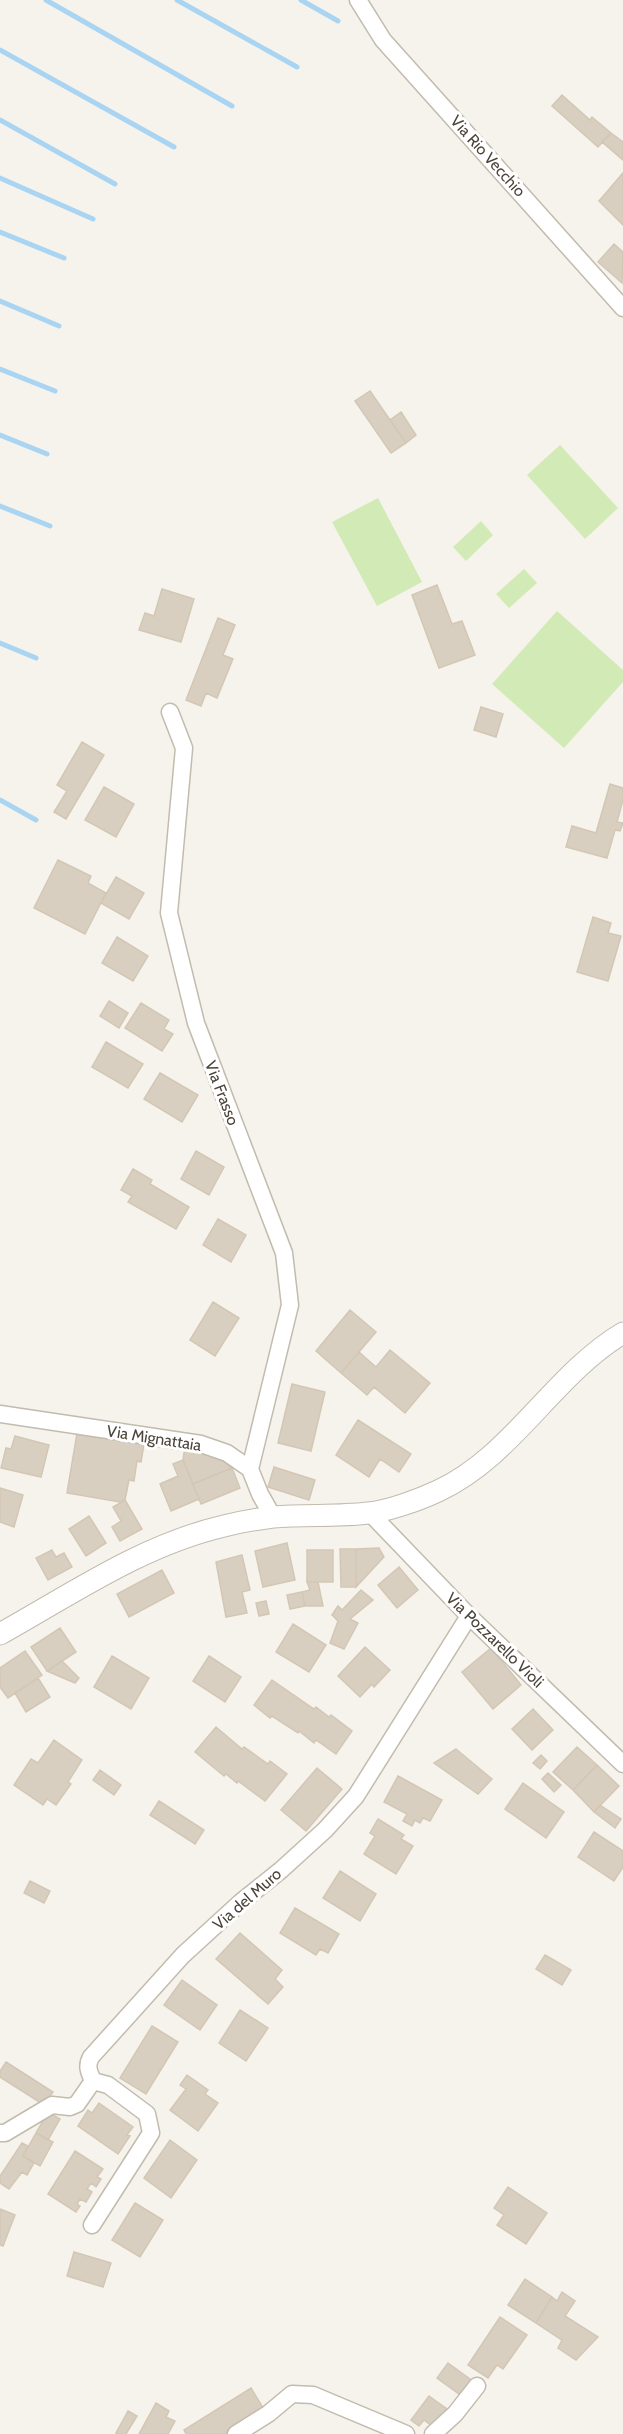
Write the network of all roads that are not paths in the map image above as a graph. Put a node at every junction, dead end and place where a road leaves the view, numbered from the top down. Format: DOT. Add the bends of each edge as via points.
graph roads {
  1 [pos="358,0"];
  2 [pos="623,308"];
  3 [pos="170,712"];
  4 [pos="623,1333"];
  5 [pos="0,1414"];
  6 [pos="250,1469"];
  7 [pos="370,1513"];
  8 [pos="273,1517"];
  9 [pos="469,1616"];
  10 [pos="0,1634"];
  11 [pos="623,1764"];
  12 [pos="93,2081"];
  13 [pos="0,2133"];
  14 [pos="92,2224"];
  15 [pos="477,2386"];
  16 [pos="236,2434"];
  17 [pos="406,2434"];
  18 [pos="433,2434"];
  1 -- 2 [label="street, Via Rio Vecchio" via="383,40"];
  3 -- 6 [label="street, Via Frasso" via="184,748 169,913 195,1023 284,1253 290,1305"];
  4 -- 7 [label="street" via="601,1346 497,1450 463,1476 437,1491"];
  5 -- 6 [label="street, Via Mignattaia" via="201,1443 227,1453"];
  6 -- 8 [label="street"];
  7 -- 8 [label="street"];
  7 -- 9 [label="street, Via Pozzarello Violi"];
  8 -- 10 [label="street" via="185,1537 140,1556"];
  9 -- 11 [label="street, Via Pozzarello Violi"];
  9 -- 12 [label="street, Via del Muro" via="356,1796 281,1870 183,1955 91,2057 88,2071"];
  12 -- 13 [label="street" via="77,2104 52,2105"];
  12 -- 14 [label="street" via="108,2085 147,2114 151,2133"];
  15 -- 18 [label="street"];
  16 -- 17 [label="street" via="292,2394 313,2395"];
}
